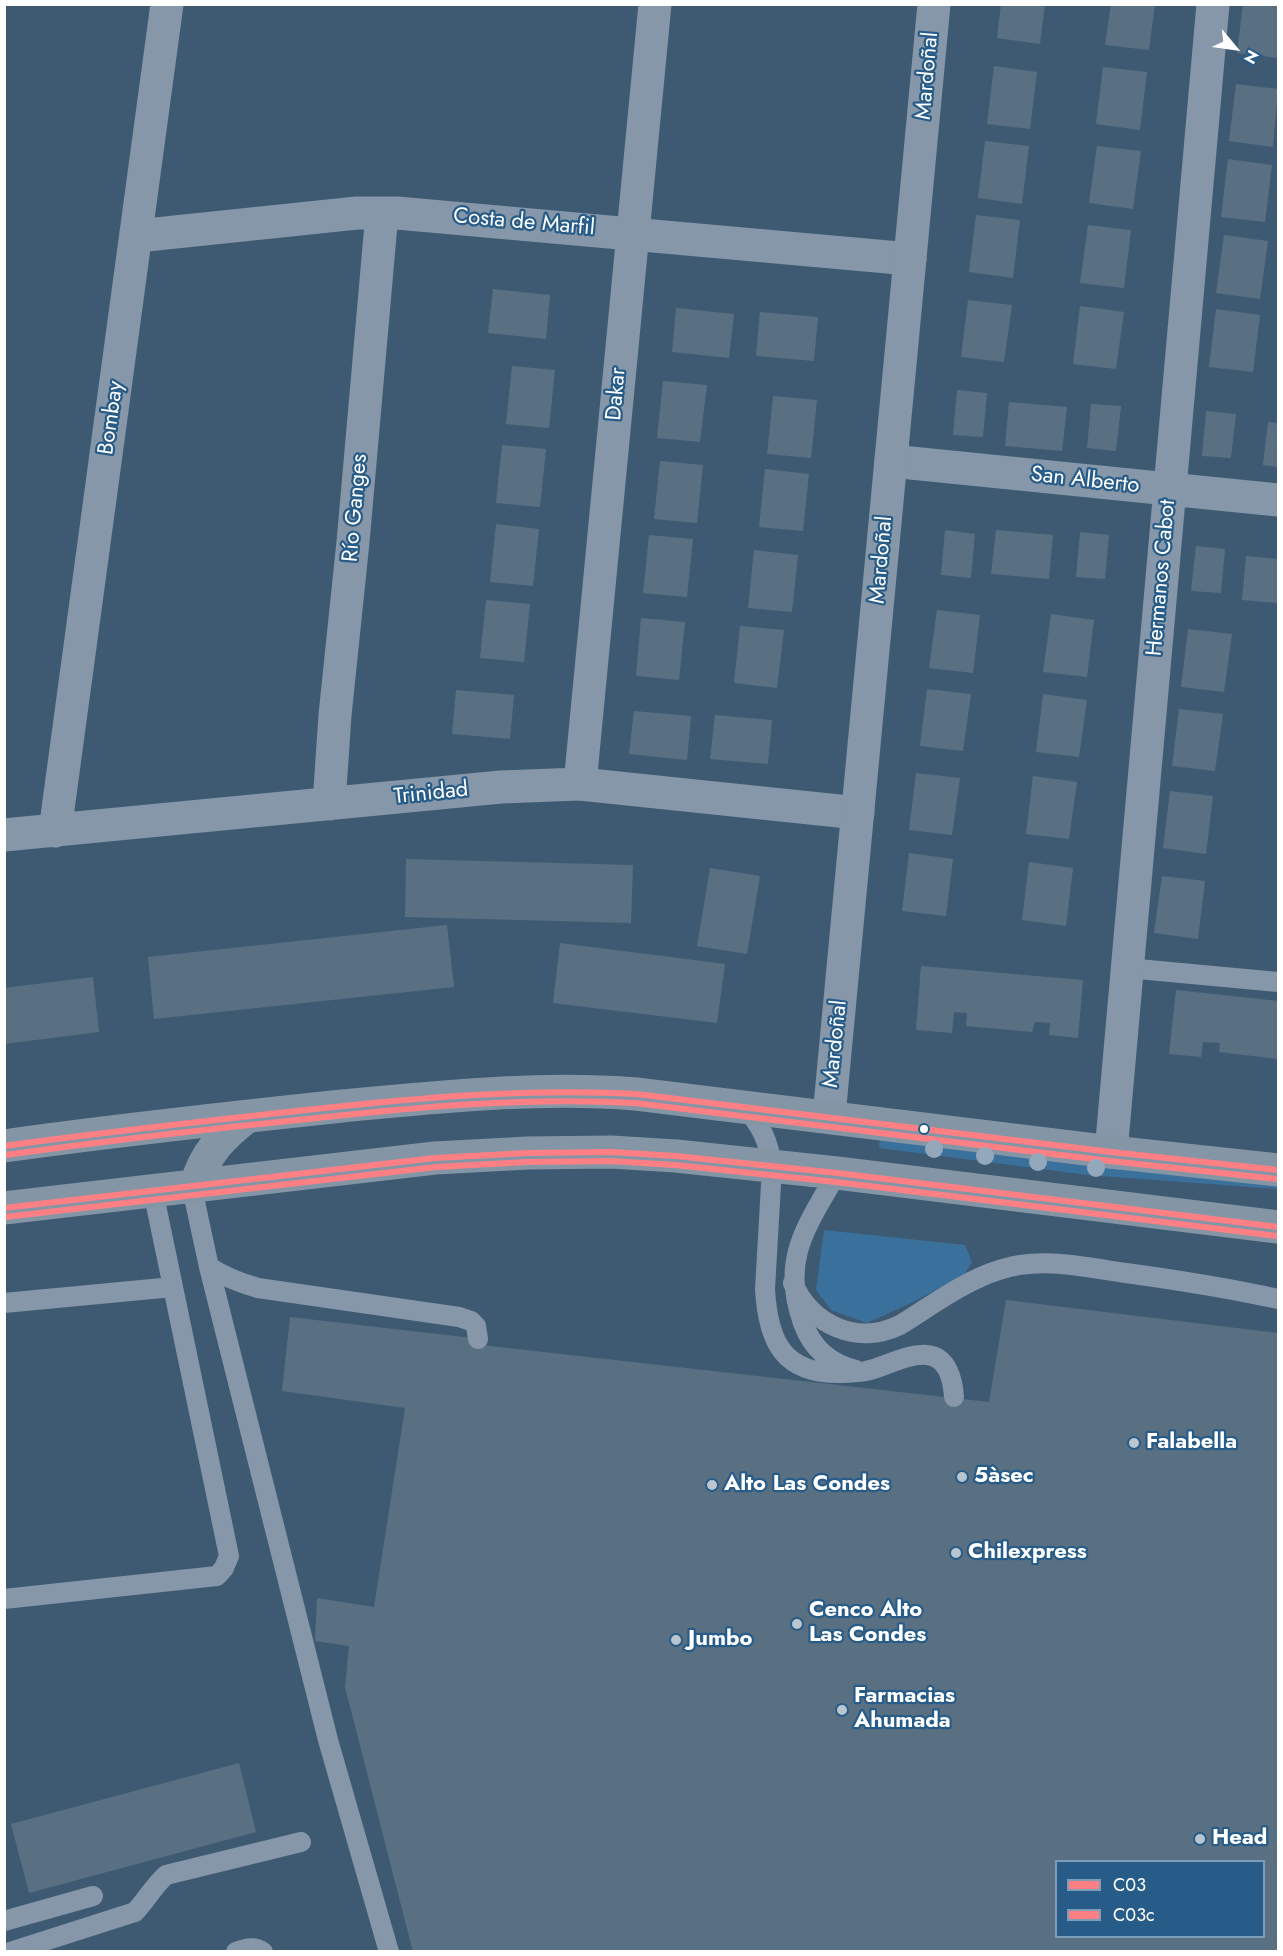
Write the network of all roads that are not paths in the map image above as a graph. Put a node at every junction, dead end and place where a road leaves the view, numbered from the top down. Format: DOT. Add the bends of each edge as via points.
graph roads {
  1 [pos="167,4"];
  2 [pos="655,4"];
  3 [pos="934,4"];
  4 [pos="1213,4"];
  5 [pos="382,213"];
  6 [pos="633,233"];
  7 [pos="137,236"];
  8 [pos="910,259"];
  9 [pos="891,461"];
  10 [pos="1170,489"];
  11 [pos="1278,500"];
  12 [pos="580,784"];
  13 [pos="329,804"];
  14 [pos="858,813"];
  15 [pos="55,831"];
  16 [pos="4,835"];
  17 [pos="1127,968"];
  18 [pos="1278,982"];
  19 [pos="743,1106"];
  20 [pos="248,1116"];
  21 [pos="829,1116"];
  22 [pos="4,1146"];
  23 [pos="1111,1152"];
  24 [pos="772,1167"];
  25 [pos="1278,1170"];
  26 [pos="837,1173"];
  27 [pos="196,1185"];
  28 [pos="153,1191"];
  29 [pos="4,1208"];
  30 [pos="1278,1227"];
  31 [pos="209,1267"];
  32 [pos="793,1283"];
  33 [pos="173,1287"];
  34 [pos="1278,1299"];
  35 [pos="4,1303"];
  36 [pos="478,1339"];
  37 [pos="864,1372"];
  38 [pos="954,1397"];
  39 [pos="4,1599"];
  40 [pos="301,1842"];
  41 [pos="93,1896"];
  42 [pos="4,1921"];
  43 [pos="10,1952"];
  44 [pos="236,1952"];
  45 [pos="263,1952"];
  46 [pos="389,1952"];
  1 -- 7 [label="street, Bombay"];
  2 -- 6 [label="street, Dakar"];
  3 -- 8 [label="street, Mardoñal"];
  4 -- 10 [label="street, Hermanos Cabot"];
  5 -- 6 [label="street, Costa de Marfil"];
  5 -- 7 [label="street, Costa de Marfil"];
  5 -- 13 [label="street, Río Ganges"];
  6 -- 8 [label="street, Costa de Marfil"];
  6 -- 12 [label="street, Dakar"];
  7 -- 15 [label="street, Bombay"];
  8 -- 9 [label="street, Mardoñal"];
  9 -- 10 [label="street, San Alberto"];
  9 -- 14 [label="street, Mardoñal"];
  10 -- 11 [label="street, San Alberto"];
  10 -- 17 [label="street, Hermanos Cabot"];
  12 -- 13 [label="street, Trinidad" via="501,787"];
  12 -- 14 [label="street, Trinidad"];
  13 -- 15 [label="street, Trinidad"];
  14 -- 21 [label="street, Mardoñal"];
  15 -- 16 [label="street, Trinidad"];
  17 -- 18 [label="lane"];
  17 -- 23 [label="street, Hermanos Cabot"];
  19 -- 20 [label="main road" via="626,1093 524,1091"];
  19 -- 21 [label="main road"];
  19 -- 24 [label="lane" via="764,1134"];
  20 -- 22 [label="main road"];
  20 -- 27 [label="main road" via="211,1151"];
  21 -- 23 [label="main road"];
  23 -- 25 [label="main road"];
  24 -- 26 [label="main road"];
  24 -- 27 [label="main road" via="646,1153 528,1153 435,1158"];
  24 -- 37 [label="lane" via="765,1289 771,1330 784,1352 803,1368 822,1374"];
  26 -- 30 [label="main road"];
  26 -- 32 [label="lane" via="801,1241"];
  27 -- 28 [label="main road"];
  27 -- 31 [label="lane" via="195,1202"];
  28 -- 29 [label="main road"];
  28 -- 33 [label="lane"];
  31 -- 36 [label="lane" via="258,1288 459,1317 476,1326"];
  31 -- 46 [label="lane" via="328,1740"];
  32 -- 34 [label="lane" via="807,1306 822,1320 868,1334 900,1325 983,1276 1012,1266 1039,1263 1154,1276"];
  32 -- 37 [label="lane" via="797,1307 812,1342 831,1360"];
  33 -- 35 [label="lane"];
  33 -- 39 [label="lane" via="229,1557 224,1568 217,1576"];
  37 -- 38 [label="lane" via="929,1355 949,1372"];
  40 -- 43 [label="lane" via="166,1875 135,1912"];
  41 -- 42 [label="lane"];
  44 -- 45 [label="lane" via="258,1948"];
}
